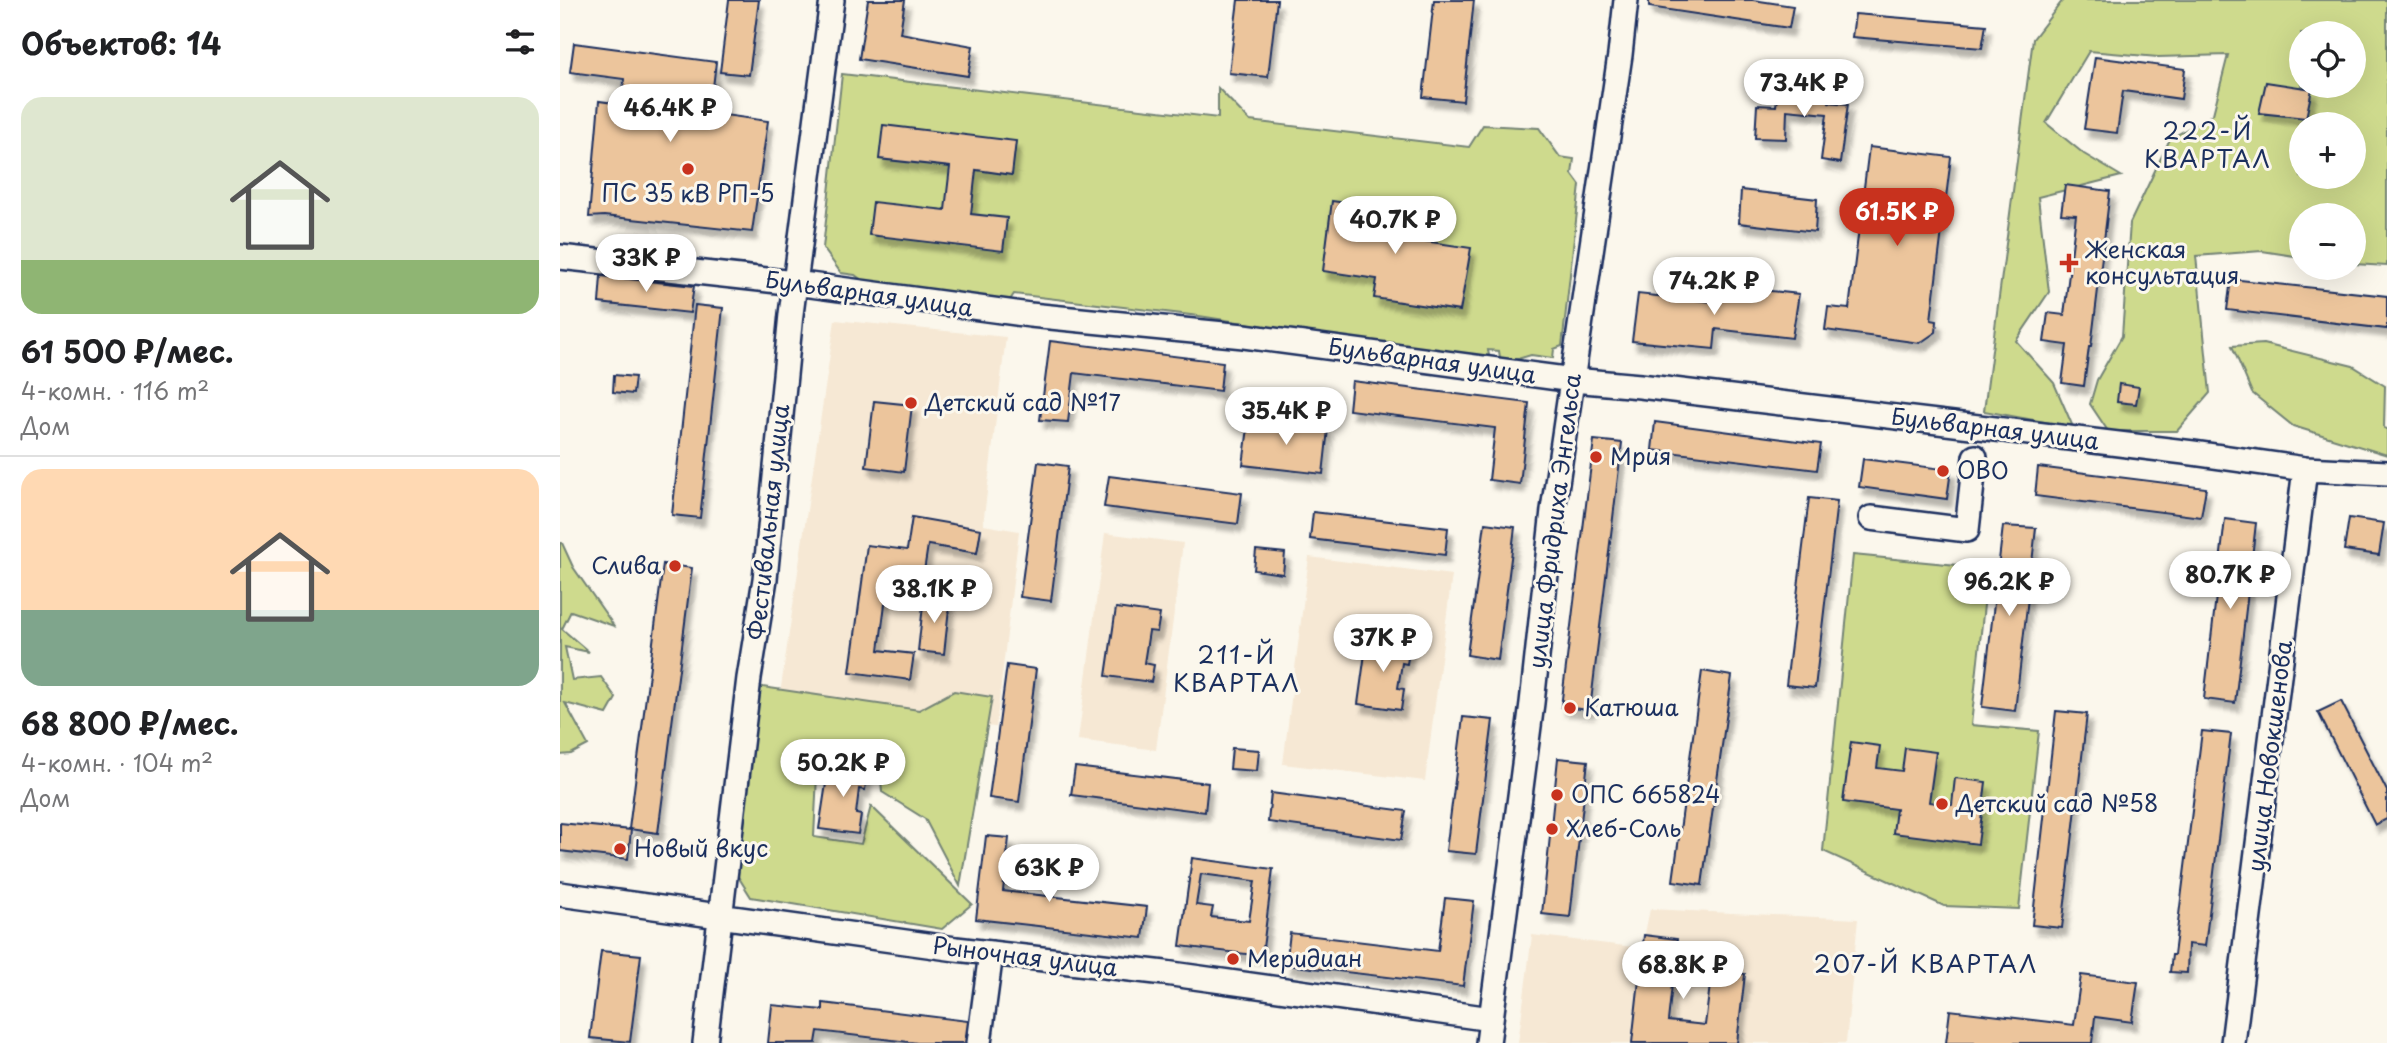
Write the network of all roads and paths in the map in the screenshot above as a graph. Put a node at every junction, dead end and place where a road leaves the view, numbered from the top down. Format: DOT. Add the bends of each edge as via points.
graph roads {
  1 [pos="832,0"];
  2 [pos="1626,0"];
  3 [pos="560,257"];
  4 [pos="794,283"];
  5 [pos="1573,380"];
  6 [pos="1975,457"];
  7 [pos="2305,469"];
  8 [pos="2387,473"];
  9 [pos="1871,518"];
  10 [pos="560,894"];
  11 [pos="720,916"];
  12 [pos="991,953"];
  13 [pos="1491,1019"];
  14 [pos="705,1043"];
  15 [pos="979,1043"];
  16 [pos="1488,1043"];
  17 [pos="2233,1043"];
  1 -- 4 [label="street, Фестивальная улица"];
  2 -- 5 [label="street, улица Фридриха Энгельса"];
  3 -- 4 [label="street, Бульварная улица"];
  4 -- 5 [label="street, Бульварная улица"];
  4 -- 11 [label="street, Фестивальная улица" via="765,579"];
  5 -- 7 [label="street, Бульварная улица"];
  5 -- 13 [label="street, улица Фридриха Энгельса"];
  6 -- 9 [label="street" via="1967,530"];
  7 -- 8 [label="street, Бульварная улица"];
  7 -- 17 [label="street, улица Новокшенова"];
  10 -- 11 [label="street, Рыночная улица"];
  11 -- 12 [label="street, Рыночная улица"];
  11 -- 14 [label="street, Фестивальная улица"];
  12 -- 13 [label="street, Рыночная улица"];
  12 -- 15 [label="street"];
  13 -- 16 [label="street, улица Фридриха Энгельса"];
}
